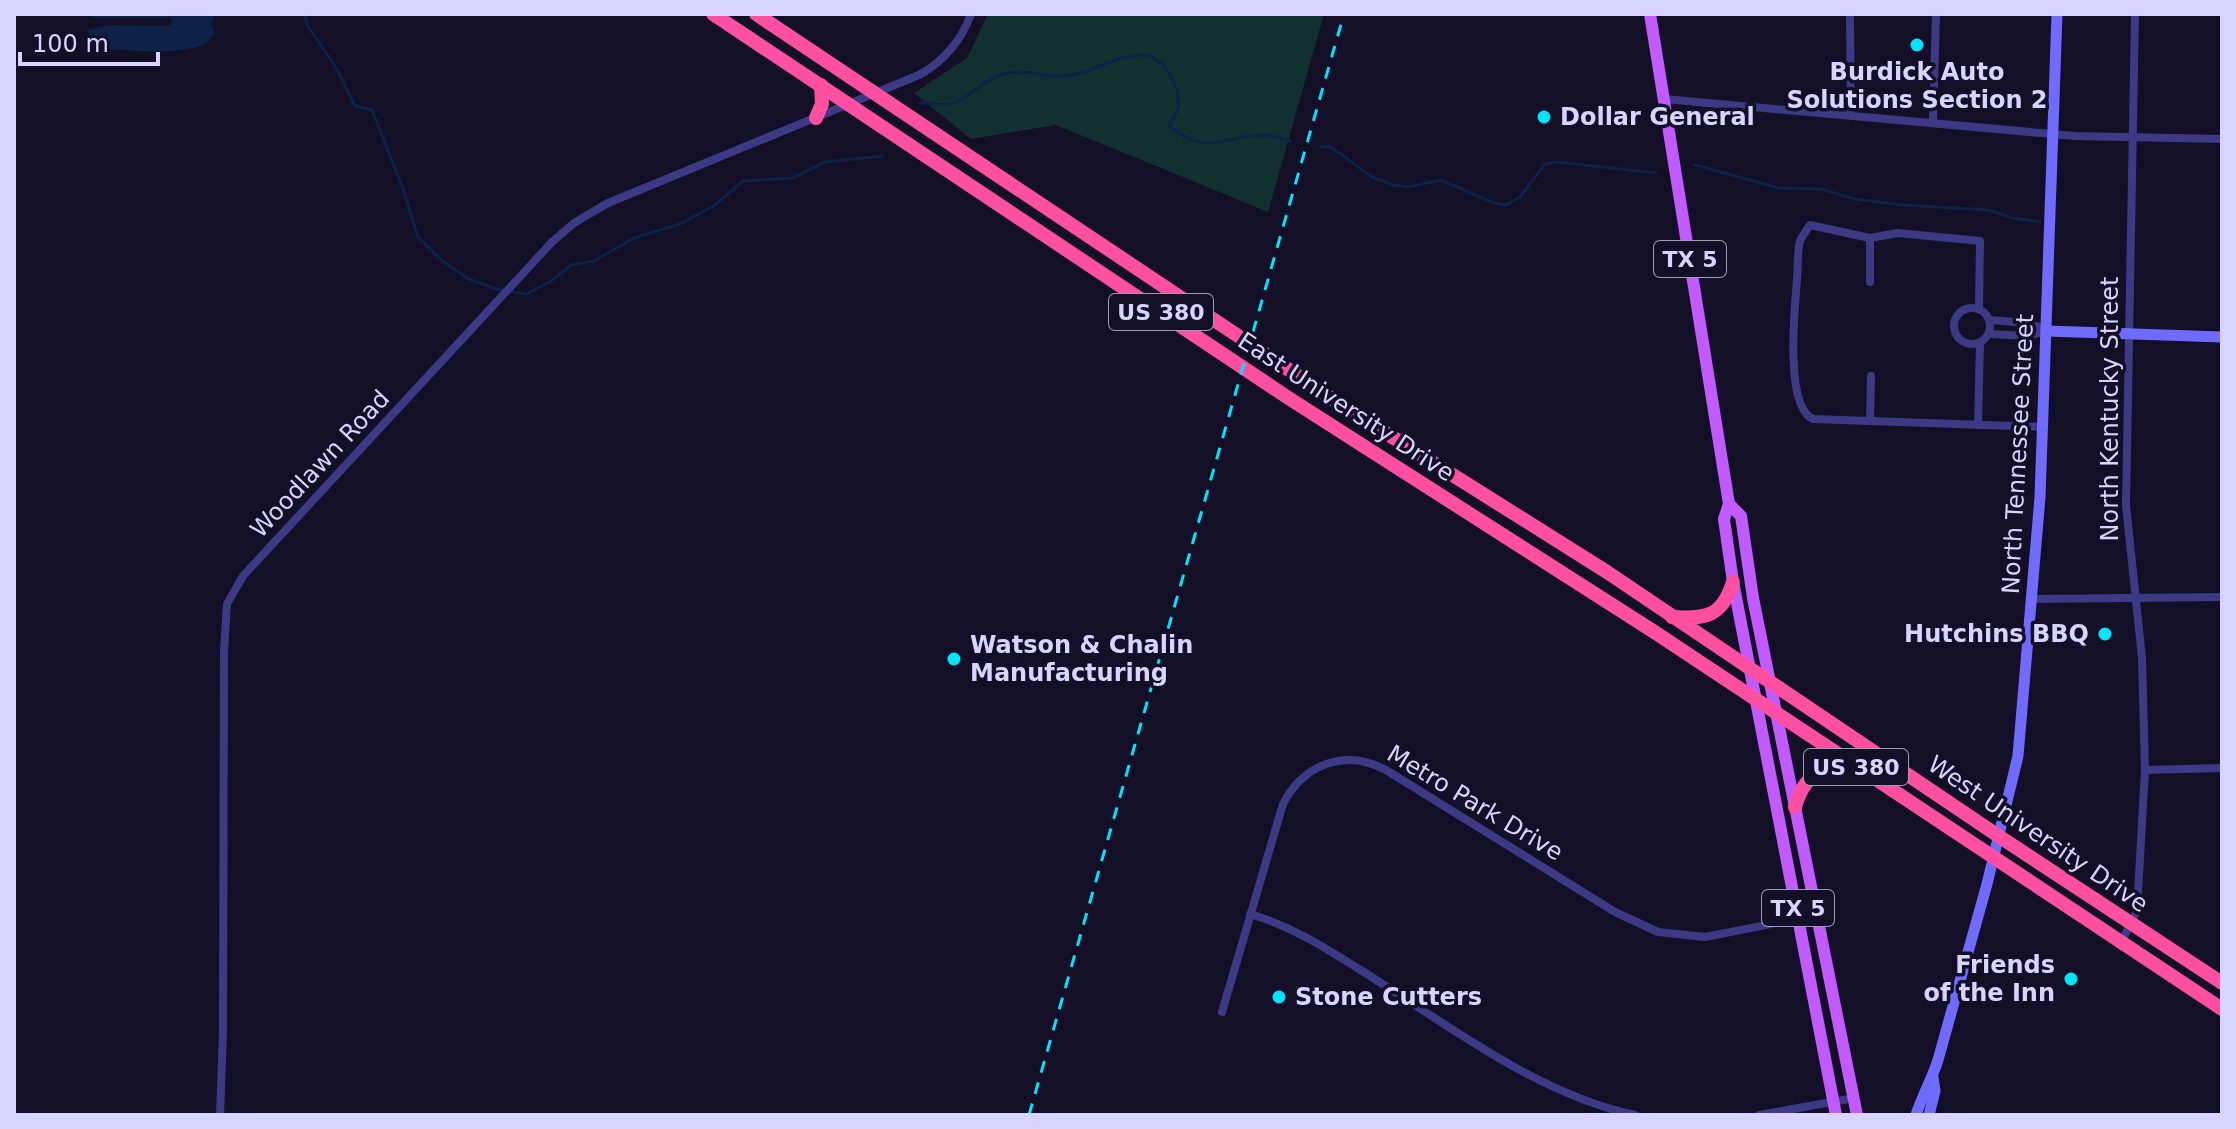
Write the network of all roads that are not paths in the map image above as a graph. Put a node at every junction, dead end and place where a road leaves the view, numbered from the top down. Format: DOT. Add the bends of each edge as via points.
graph roads {
  1 [pos="713,14"];
  2 [pos="756,14"];
  3 [pos="971,14"];
  4 [pos="1650,14"];
  5 [pos="1850,14"];
  6 [pos="1936,14"];
  7 [pos="2057,14"];
  8 [pos="2135,14"];
  9 [pos="821,85"];
  10 [pos="875,93"];
  11 [pos="1664,99"];
  12 [pos="850,104"];
  13 [pos="1851,115"];
  14 [pos="816,118"];
  15 [pos="1933,122"];
  16 [pos="2054,134"];
  17 [pos="2132,137"];
  18 [pos="2222,139"];
  19 [pos="1045,206"];
  20 [pos="1032,225"];
  21 [pos="1870,238"];
  22 [pos="1870,282"];
  23 [pos="1979,309"];
  24 [pos="1990,320"];
  25 [pos="2047,331"];
  26 [pos="1989,334"];
  27 [pos="2129,335"];
  28 [pos="2222,337"];
  29 [pos="1980,343"];
  30 [pos="1871,376"];
  31 [pos="1870,421"];
  32 [pos="1978,425"];
  33 [pos="2043,427"];
  34 [pos="1729,504"];
  35 [pos="1548,534"];
  36 [pos="1534,554"];
  37 [pos="1733,582"];
  38 [pos="2136,597"];
  39 [pos="2222,597"];
  40 [pos="2032,599"];
  41 [pos="1671,616"];
  42 [pos="1750,669"];
  43 [pos="1770,682"];
  44 [pos="1757,701"];
  45 [pos="1777,715"];
  46 [pos="2222,768"];
  47 [pos="2145,770"];
  48 [pos="1882,785"];
  49 [pos="1795,807"];
  50 [pos="2000,837"];
  51 [pos="1994,860"];
  52 [pos="1250,914"];
  53 [pos="1817,915"];
  54 [pos="1800,918"];
  55 [pos="2133,924"];
  56 [pos="2121,943"];
  57 [pos="2222,983"];
  58 [pos="2222,1009"];
  59 [pos="1222,1012"];
  60 [pos="1933,1077"];
  61 [pos="1854,1098"];
  62 [pos="1834,1101"];
  63 [pos="220,1115"];
  64 [pos="1635,1115"];
  65 [pos="1759,1115"];
  66 [pos="1836,1115"];
  67 [pos="1857,1115"];
  68 [pos="1916,1115"];
  69 [pos="1929,1115"];
  1 -- 9 [label="highway, East University Drive / US 380"];
  2 -- 10 [label="highway, East University Drive / US 380"];
  3 -- 10 [label="street, Woodlawn Road" via="938,63"];
  4 -- 11 [label="main road, TX 5"];
  5 -- 13 [label="street"];
  6 -- 15 [label="street"];
  7 -- 16 [label="street, North Tennessee Street"];
  8 -- 17 [label="street, North Kentucky Street"];
  9 -- 12 [label="highway, East University Drive / US 380"];
  9 -- 14 [label="highway"];
  10 -- 12 [label="street, Woodlawn Road"];
  10 -- 19 [label="highway, East University Drive / US 380"];
  11 -- 13 [label="street"];
  11 -- 34 [label="main road, TX 5"];
  12 -- 14 [label="street, Woodlawn Road"];
  12 -- 20 [label="highway, East University Drive / US 380"];
  13 -- 15 [label="street"];
  14 -- 63 [label="street, Woodlawn Road" via="608,203 574,223 232,593 225,613 224,651"];
  15 -- 16 [label="street"];
  16 -- 17 [label="street"];
  16 -- 25 [label="street, North Tennessee Street"];
  17 -- 18 [label="street"];
  17 -- 27 [label="street, North Kentucky Street"];
  19 -- 20 [label="highway"];
  19 -- 35 [label="highway, East University Drive / US 380" via="1343,406"];
  20 -- 36 [label="highway, East University Drive / US 380" via="1345,436"];
  21 -- 22 [label="street"];
  21 -- 23 [label="street" via="1898,233 1980,241"];
  21 -- 31 [label="street" via="1810,225 1800,242 1794,371 1806,416"];
  23 -- 24 [label="street"];
  23 -- 29 [label="street" via="1962,310 1953,326 1962,341"];
  24 -- 25 [label="street" via="2028,323"];
  24 -- 26 [label="street"];
  25 -- 26 [label="street" via="2028,336"];
  25 -- 27 [label="street"];
  25 -- 33 [label="street, North Tennessee Street"];
  26 -- 29 [label="street"];
  27 -- 28 [label="street"];
  27 -- 38 [label="street, North Kentucky Street" via="2126,520"];
  29 -- 32 [label="street"];
  30 -- 31 [label="street"];
  31 -- 32 [label="street"];
  32 -- 33 [label="street"];
  33 -- 40 [label="street, North Tennessee Street"];
  34 -- 37 [label="main road, TX 5" via="1724,519"];
  34 -- 43 [label="main road, TX 5" via="1741,516"];
  35 -- 36 [label="highway"];
  35 -- 41 [label="highway, East University Drive / US 380"];
  36 -- 44 [label="highway, East University Drive / US 380"];
  37 -- 41 [label="highway" via="1727,598 1710,614"];
  37 -- 42 [label="main road, TX 5"];
  38 -- 39 [label="street"];
  38 -- 40 [label="street"];
  38 -- 47 [label="street, North Kentucky Street"];
  40 -- 50 [label="street, North Tennessee Street" via="2018,756"];
  41 -- 42 [label="highway, East University Drive / US 380"];
  42 -- 43 [label="highway, West University Drive / US 380"];
  42 -- 44 [label="main road, TX 5"];
  43 -- 45 [label="main road, TX 5"];
  43 -- 50 [label="highway, West University Drive / US 380"];
  44 -- 45 [label="highway, West University Drive / US 380"];
  44 -- 54 [label="main road, TX 5"];
  45 -- 48 [label="highway, West University Drive / US 380"];
  45 -- 49 [label="main road, TX 5"];
  46 -- 47 [label="street"];
  47 -- 55 [label="street, North Kentucky Street"];
  48 -- 49 [label="highway" via="1844,770 1827,770 1804,784"];
  48 -- 51 [label="highway, West University Drive / US 380"];
  49 -- 53 [label="main road, TX 5"];
  50 -- 51 [label="street, North Tennessee Street"];
  50 -- 55 [label="highway, West University Drive / US 380"];
  51 -- 56 [label="highway, West University Drive / US 380"];
  51 -- 60 [label="street, North Tennessee Street"];
  52 -- 54 [label="street, Metro Park Drive" via="1279,813 1293,787 1315,768 1352,759 1386,770 1615,912 1658,932 1705,937"];
  52 -- 59 [label="street, Metro Park Drive"];
  52 -- 64 [label="street" via="1296,930 1547,1084"];
  53 -- 54 [label="street, Metro Park Drive"];
  53 -- 61 [label="main road, TX 5"];
  54 -- 62 [label="main road, TX 5"];
  55 -- 56 [label="street, North Kentucky Street"];
  55 -- 57 [label="highway, West University Drive / US 380"];
  56 -- 58 [label="highway, West University Drive / US 380"];
  60 -- 68 [label="street"];
  60 -- 69 [label="street"];
  61 -- 62 [label="street"];
  61 -- 67 [label="main road, TX 5"];
  62 -- 65 [label="street"];
  62 -- 66 [label="main road, TX 5"];
}
